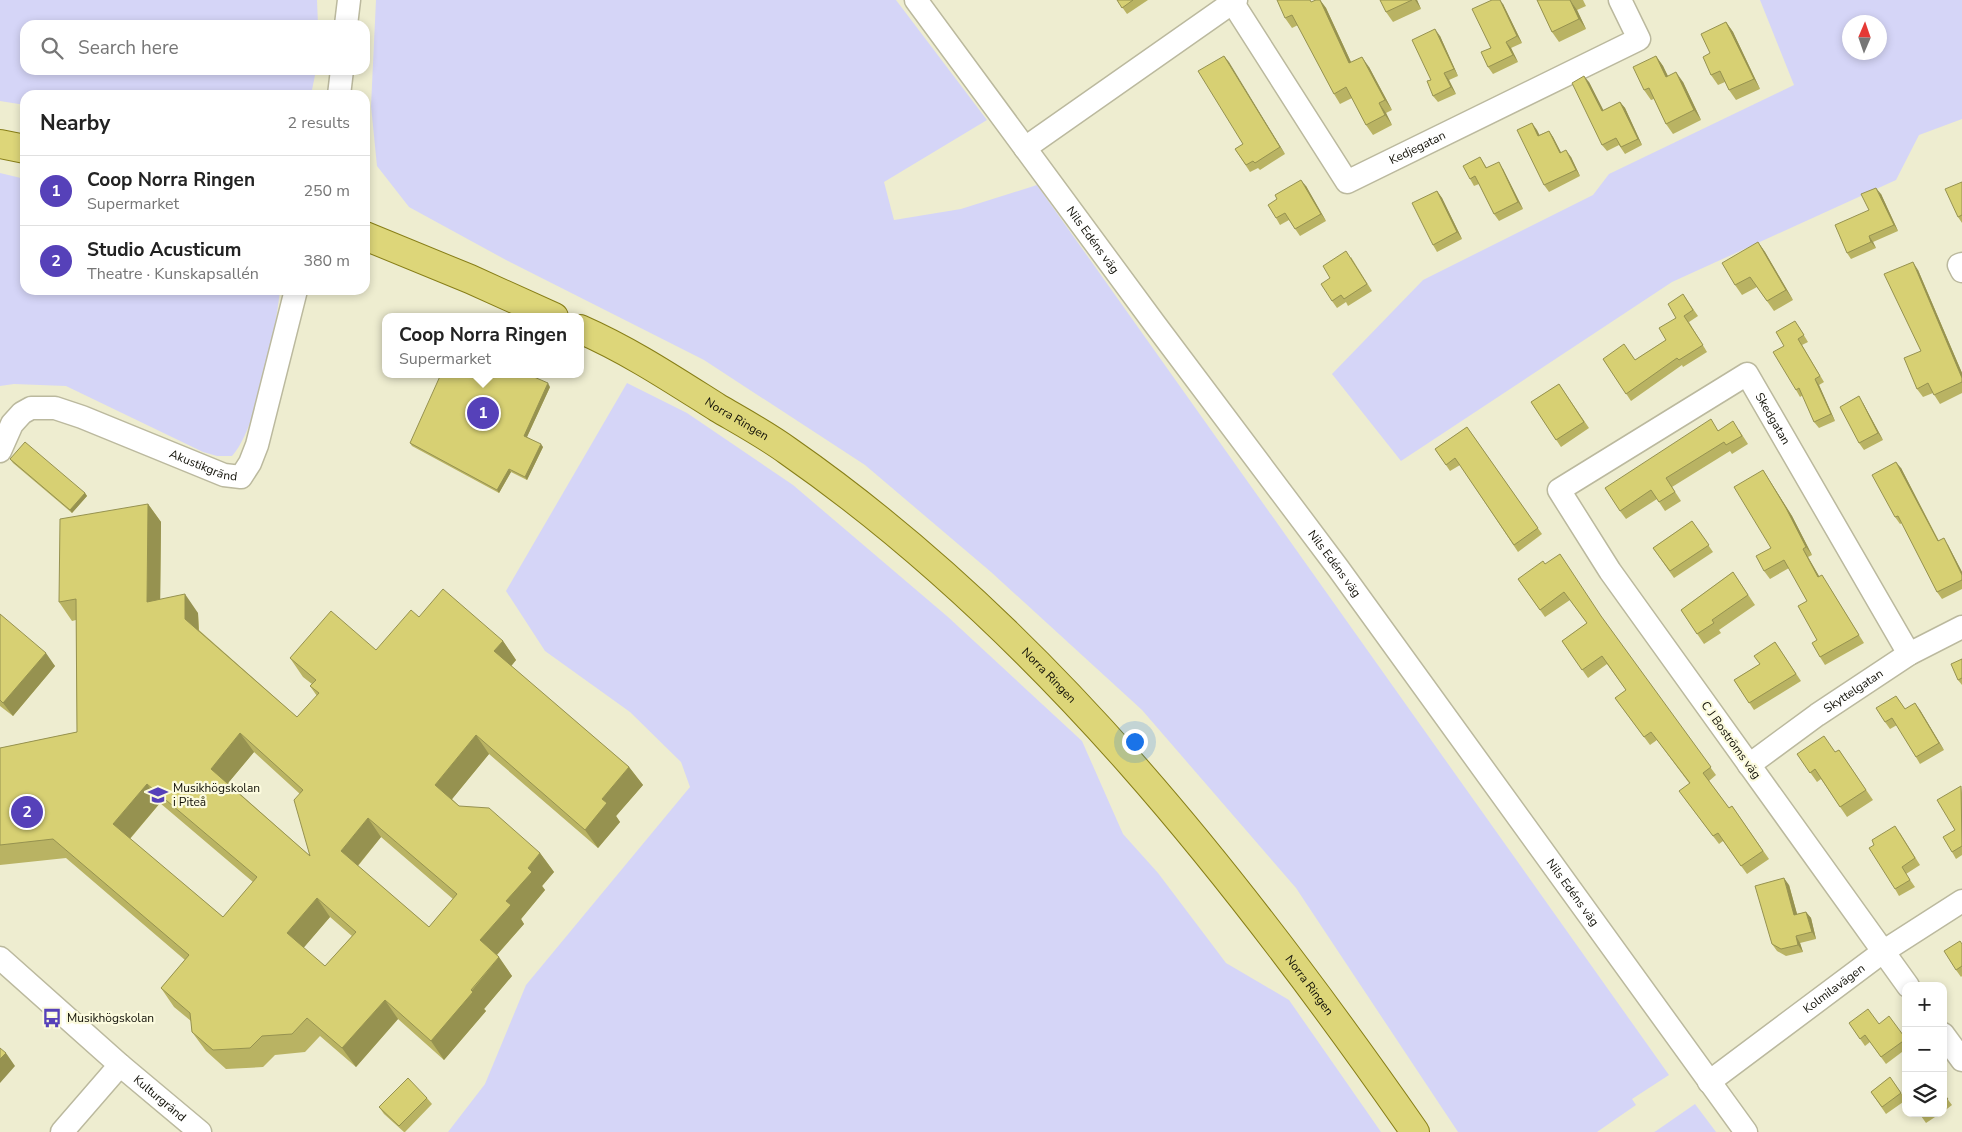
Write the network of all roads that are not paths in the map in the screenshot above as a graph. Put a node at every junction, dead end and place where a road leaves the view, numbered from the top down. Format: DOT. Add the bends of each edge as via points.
graph roads {
  1 [pos="349,0"];
  2 [pos="916,0"];
  3 [pos="1620,0"];
  4 [pos="1233,1"];
  5 [pos="347,20"];
  6 [pos="341,75"];
  7 [pos="340,90"];
  8 [pos="0,144"];
  9 [pos="20,148"];
  10 [pos="1026,148"];
  11 [pos="370,238"];
  12 [pos="1962,264"];
  13 [pos="1962,271"];
  14 [pos="295,295"];
  15 [pos="545,313"];
  16 [pos="584,331"];
  17 [pos="0,451"];
  18 [pos="1559,490"];
  19 [pos="1962,627"];
  20 [pos="1908,654"];
  21 [pos="1749,765"];
  22 [pos="1962,901"];
  23 [pos="1884,951"];
  24 [pos="0,958"];
  25 [pos="1905,982"];
  26 [pos="1947,1039"];
  27 [pos="1962,1060"];
  28 [pos="120,1065"];
  29 [pos="1709,1082"];
  30 [pos="62,1132"];
  31 [pos="200,1132"];
  32 [pos="1415,1132"];
  33 [pos="1746,1132"];
  1 -- 5 [label="street"];
  2 -- 10 [label="street, Nils Edéns väg"];
  3 -- 4 [label="street, Kedjegatan" via="1639,39 1347,182"];
  4 -- 10 [label="street, Kedjegatan"];
  6 -- 7 [label="street"];
  8 -- 9 [label="main road"];
  10 -- 29 [label="street, Nils Edéns väg" via="1338,568"];
  11 -- 15 [label="main road"];
  12 -- 13 [label="street" via="1959,265"];
  14 -- 17 [label="street, Akustikgränd" via="257,445 241,477 224,475 55,408 31,408 22,413 12,424"];
  16 -- 32 [label="main road, Norra Ringen" via="623,348 788,451 938,569 1015,641 1129,762 1250,907"];
  18 -- 20 [label="street, Skedgatan" via="1747,374"];
  18 -- 21 [label="street, C J Boströms väg" via="1610,571"];
  19 -- 20 [label="street, Skyttelgatan"];
  20 -- 21 [label="street, Skyttelgatan"];
  21 -- 23 [label="street, C J Boströms väg"];
  22 -- 23 [label="street, Kolmilavägen"];
  23 -- 25 [label="street, C J Boströms väg"];
  23 -- 29 [label="street, Kolmilavägen"];
  24 -- 28 [label="street, Kulturgränd"];
  26 -- 27 [label="street"];
  28 -- 30 [label="street"];
  28 -- 31 [label="street, Kulturgränd"];
  29 -- 33 [label="street, Nils Edéns väg"];
}
